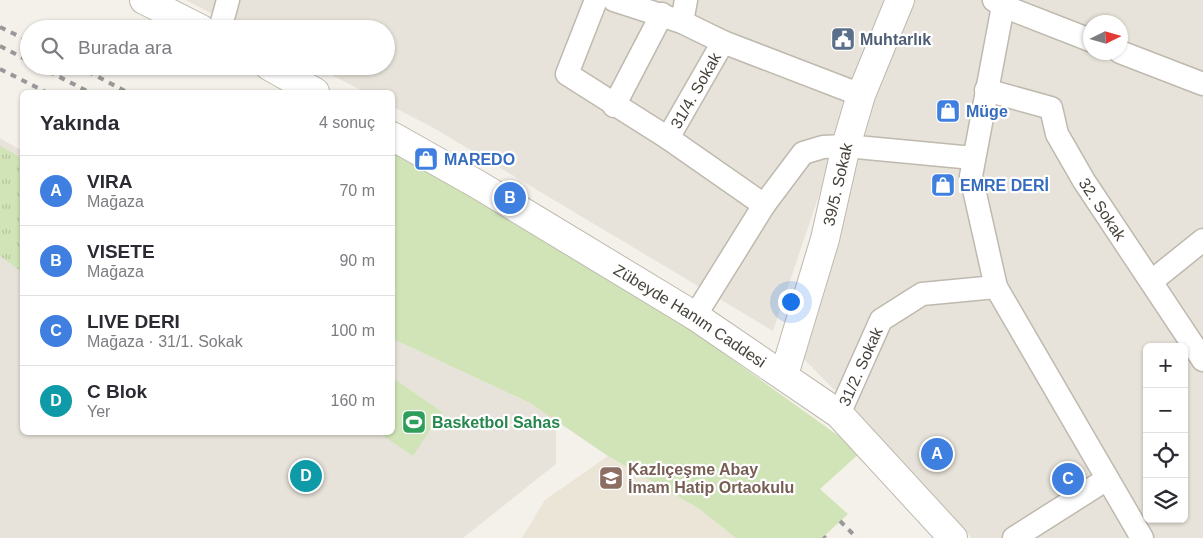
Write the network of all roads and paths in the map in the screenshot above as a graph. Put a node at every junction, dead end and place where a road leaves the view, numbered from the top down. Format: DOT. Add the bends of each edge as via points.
graph roads {
  1 [pos="144,0"];
  2 [pos="228,0"];
  3 [pos="596,0"];
  4 [pos="614,0"];
  5 [pos="900,0"];
  6 [pos="1001,2"];
  7 [pos="677,12"];
  8 [pos="183,20"];
  9 [pos="222,20"];
  10 [pos="1083,37"];
  11 [pos="723,42"];
  12 [pos="1128,55"];
  13 [pos="285,75"];
  14 [pos="1203,84"];
  15 [pos="311,90"];
  16 [pos="986,90"];
  17 [pos="862,95"];
  18 [pos="614,106"];
  19 [pos="395,138"];
  20 [pos="668,138"];
  21 [pos="846,146"];
  22 [pos="973,158"];
  23 [pos="764,205"];
  24 [pos="1203,240"];
  25 [pos="1152,281"];
  26 [pos="996,286"];
  27 [pos="695,316"];
  28 [pos="1202,355"];
  29 [pos="784,375"];
  30 [pos="840,414"];
  31 [pos="1107,479"];
  32 [pos="953,538"];
  33 [pos="1014,538"];
  34 [pos="1142,538"];
  1 -- 8 [label="street"];
  2 -- 9 [label="street"];
  3 -- 18 [label="street" via="567,74"];
  4 -- 7 [label="street"];
  5 -- 17 [label="street, 39/5. Sokak"];
  6 -- 10 [label="street"];
  6 -- 16 [label="street"];
  7 -- 11 [label="street"];
  7 -- 18 [label="street"];
  11 -- 17 [label="street"];
  11 -- 20 [label="street, 31/4. Sokak"];
  12 -- 14 [label="street"];
  13 -- 15 [label="street"];
  16 -- 22 [label="street"];
  16 -- 25 [label="street, 32. Sokak" via="1051,108 1056,134"];
  17 -- 21 [label="street, 39/5. Sokak"];
  18 -- 20 [label="street"];
  19 -- 27 [label="street, Zübeyde Hanım Caddesi"];
  20 -- 23 [label="street"];
  21 -- 22 [label="street"];
  21 -- 23 [label="street" via="823,147 803,153"];
  21 -- 29 [label="street, 39/5. Sokak" via="825,239"];
  22 -- 26 [label="street" via="971,176"];
  23 -- 27 [label="street"];
  24 -- 25 [label="street"];
  25 -- 28 [label="street, 32. Sokak"];
  26 -- 30 [label="street, 31/2. Sokak" via="922,294 882,320"];
  26 -- 31 [label="street"];
  27 -- 29 [label="street, Zübeyde Hanım Caddesi"];
  29 -- 30 [label="street, Zübeyde Hanım Caddesi"];
  30 -- 32 [label="street, Zübeyde Hanım Caddesi"];
  31 -- 33 [label="street"];
  31 -- 34 [label="street"];
}
